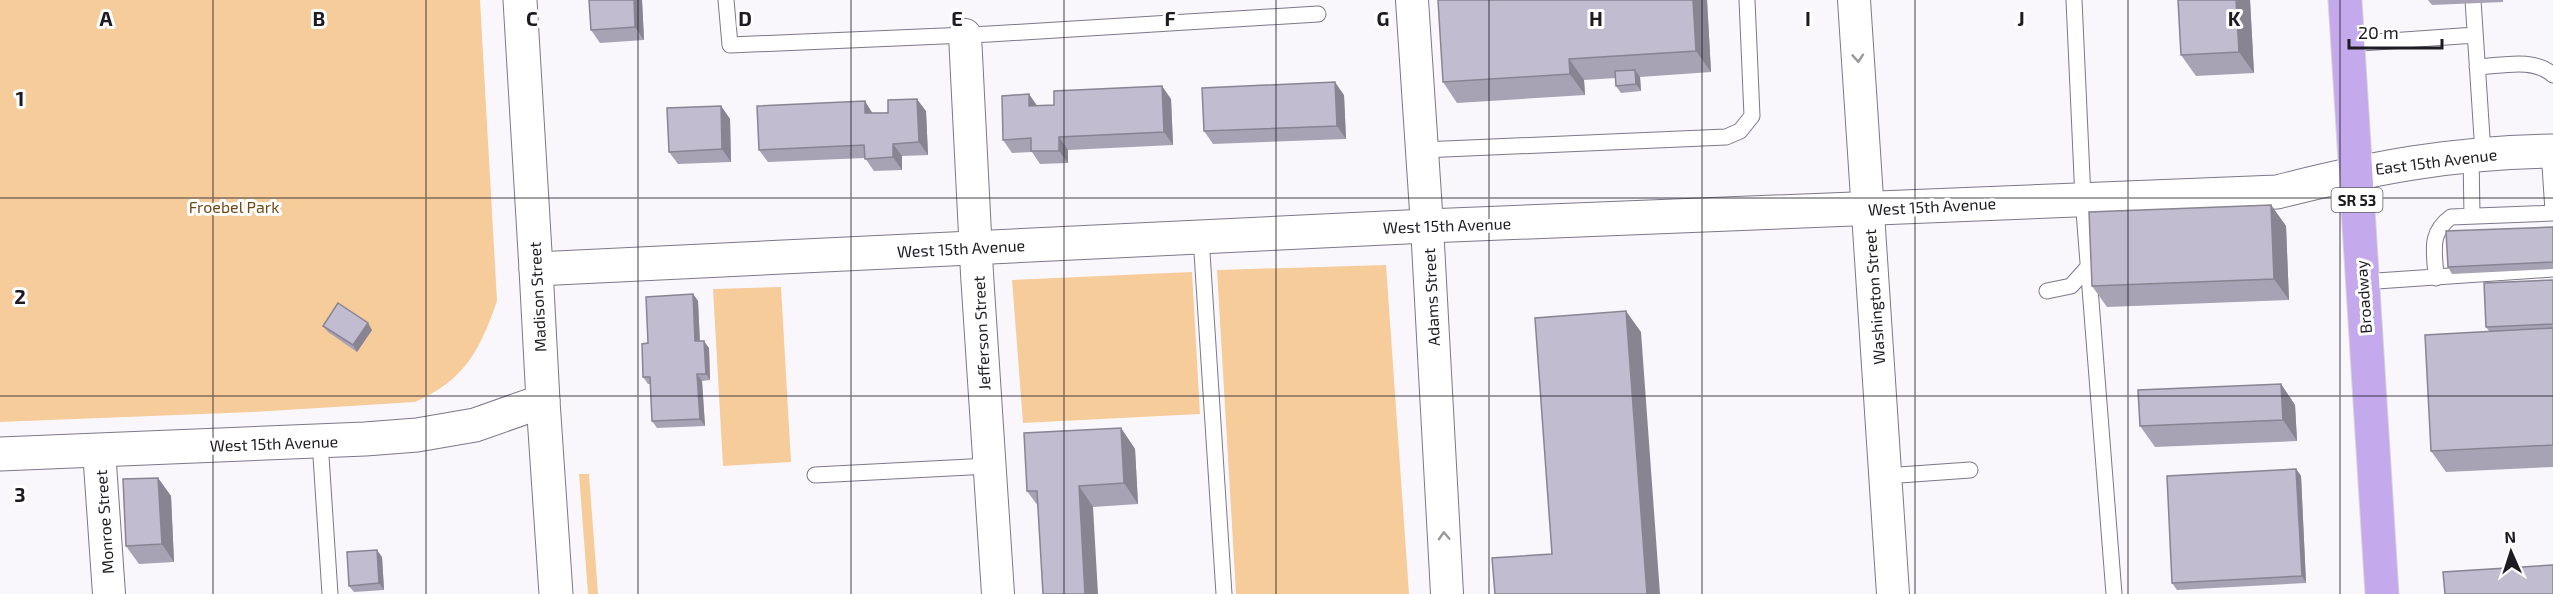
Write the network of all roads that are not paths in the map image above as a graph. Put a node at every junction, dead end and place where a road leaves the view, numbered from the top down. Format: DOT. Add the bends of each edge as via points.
graph roads {
  1 [pos="520,0"];
  2 [pos="726,0"];
  3 [pos="1412,0"];
  4 [pos="1748,0"];
  5 [pos="1854,0"];
  6 [pos="2074,0"];
  7 [pos="2344,0"];
  8 [pos="2473,0"];
  9 [pos="1318,14"];
  10 [pos="965,35"];
  11 [pos="2475,35"];
  12 [pos="2347,44"];
  13 [pos="2478,67"];
  14 [pos="2553,75"];
  15 [pos="1422,150"];
  16 [pos="2551,151"];
  17 [pos="2477,154"];
  18 [pos="2355,172"];
  19 [pos="2083,199"];
  20 [pos="1868,209"];
  21 [pos="2553,212"];
  22 [pos="2472,216"];
  23 [pos="1428,226"];
  24 [pos="1200,237"];
  25 [pos="976,248"];
  26 [pos="2088,267"];
  27 [pos="536,269"];
  28 [pos="2553,269"];
  29 [pos="2436,278"];
  30 [pos="2362,282"];
  31 [pos="2047,291"];
  32 [pos="543,401"];
  33 [pos="320,441"];
  34 [pos="99,450"];
  35 [pos="0,454"];
  36 [pos="988,466"];
  37 [pos="1970,470"];
  38 [pos="815,476"];
  39 [pos="1886,476"];
  40 [pos="109,594"];
  41 [pos="330,594"];
  42 [pos="556,594"];
  43 [pos="998,594"];
  44 [pos="1224,594"];
  45 [pos="1446,594"];
  46 [pos="1893,594"];
  47 [pos="2114,594"];
  48 [pos="2382,594"];
  1 -- 27 [label="main road, Madison Street"];
  2 -- 10 [label="lane" via="730,45"];
  3 -- 15 [label="street, Adams Street"];
  4 -- 15 [label="lane" via="1752,116 1740,131 1726,137"];
  5 -- 20 [label="street, Washington Street, one-way"];
  6 -- 19 [label="lane"];
  7 -- 12 [label="main road, Broadway / SR 53"];
  8 -- 11 [label="lane"];
  9 -- 10 [label="lane"];
  10 -- 25 [label="street, Jefferson Street"];
  11 -- 12 [label="lane"];
  11 -- 13 [label="lane"];
  12 -- 18 [label="main road, Broadway / SR 53"];
  13 -- 14 [label="lane" via="2529,64 2545,68"];
  13 -- 17 [label="lane"];
  15 -- 23 [label="street, Adams Street"];
  16 -- 17 [label="main road, East 15th Avenue"];
  16 -- 21 [label="lane"];
  17 -- 18 [label="main road, East 15th Avenue"];
  17 -- 22 [label="lane"];
  18 -- 19 [label="main road, West 15th Avenue" via="2277,192"];
  18 -- 30 [label="main road, Broadway / SR 53"];
  19 -- 20 [label="main road, West 15th Avenue"];
  19 -- 26 [label="lane"];
  20 -- 23 [label="main road, West 15th Avenue"];
  20 -- 39 [label="street, Washington Street"];
  21 -- 22 [label="lane"];
  22 -- 29 [label="lane" via="2451,217 2435,235"];
  23 -- 24 [label="main road, West 15th Avenue"];
  45 -- 23 [label="street, Adams Street, one-way"];
  24 -- 25 [label="main road, West 15th Avenue"];
  24 -- 44 [label="lane"];
  25 -- 27 [label="main road, West 15th Avenue"];
  25 -- 36 [label="street, Jefferson Street"];
  26 -- 31 [label="lane" via="2071,286"];
  26 -- 47 [label="lane"];
  27 -- 32 [label="main road, Madison Street"];
  28 -- 29 [label="lane"];
  29 -- 30 [label="lane"];
  30 -- 48 [label="main road, Broadway / SR 53"];
  32 -- 33 [label="main road, West 15th Avenue" via="453,430"];
  32 -- 42 [label="main road, Madison Street"];
  33 -- 34 [label="main road, West 15th Avenue"];
  33 -- 41 [label="lane"];
  34 -- 35 [label="main road, West 15th Avenue"];
  34 -- 40 [label="street, Monroe Street"];
  36 -- 38 [label="lane"];
  36 -- 43 [label="street, Jefferson Street"];
  37 -- 39 [label="lane"];
  39 -- 46 [label="street, Washington Street"];
}
